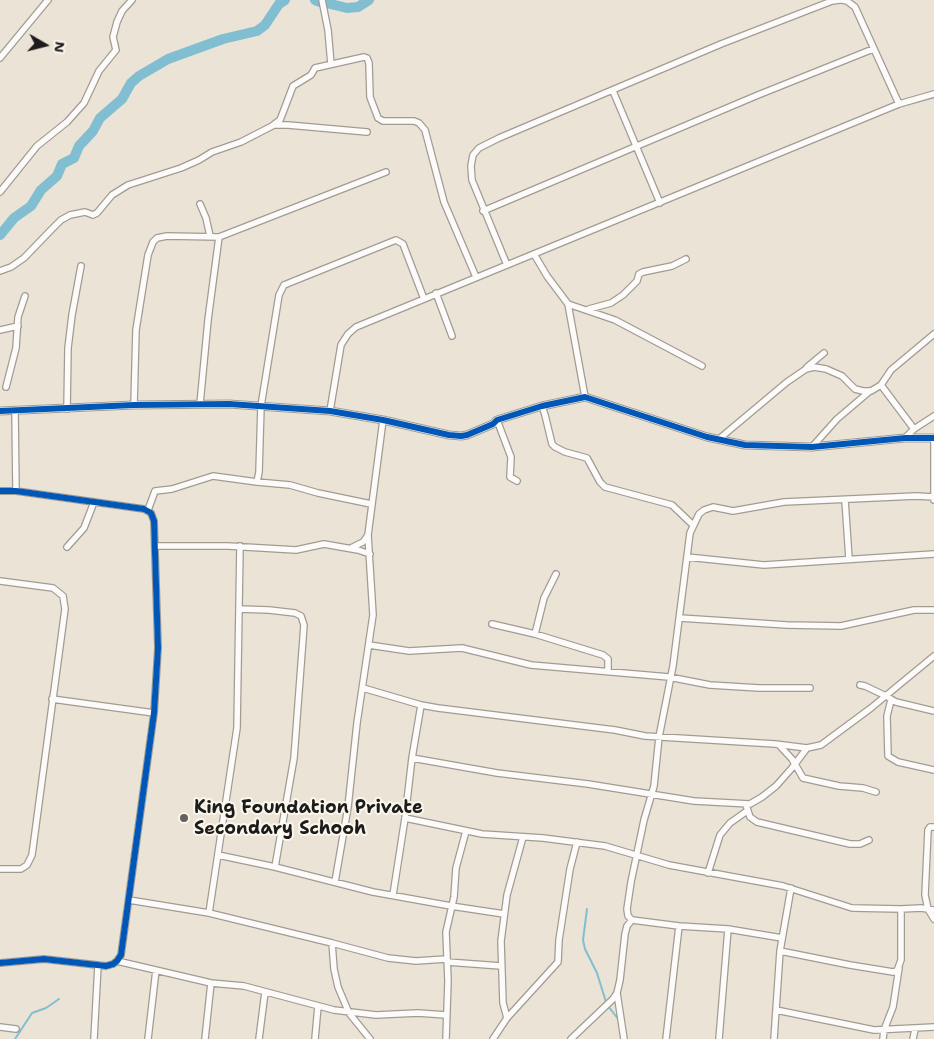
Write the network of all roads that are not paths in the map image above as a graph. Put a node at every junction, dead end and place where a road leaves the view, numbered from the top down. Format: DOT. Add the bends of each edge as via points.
graph roads {
  1 [pos="48,0"];
  2 [pos="132,0"];
  3 [pos="322,0"];
  4 [pos="841,0"];
  5 [pos="873,49"];
  6 [pos="0,58"];
  7 [pos="331,64"];
  8 [pos="613,91"];
  9 [pos="934,94"];
  10 [pos="899,104"];
  11 [pos="272,126"];
  12 [pos="367,132"];
  13 [pos="635,147"];
  14 [pos="386,172"];
  15 [pos="0,192"];
  16 [pos="660,203"];
  17 [pos="200,204"];
  18 [pos="483,211"];
  19 [pos="210,236"];
  20 [pos="219,236"];
  21 [pos="534,254"];
  22 [pos="686,259"];
  23 [pos="507,265"];
  24 [pos="81,266"];
  25 [pos="0,271"];
  26 [pos="476,277"];
  27 [pos="436,294"];
  28 [pos="26,296"];
  29 [pos="424,299"];
  30 [pos="568,304"];
  31 [pos="587,309"];
  32 [pos="18,326"];
  33 [pos="0,330"];
  34 [pos="934,334"];
  35 [pos="452,336"];
  36 [pos="824,353"];
  37 [pos="702,366"];
  38 [pos="806,369"];
  39 [pos="880,384"];
  40 [pos="6,386"];
  41 [pos="871,390"];
  42 [pos="585,397"];
  43 [pos="200,404"];
  44 [pos="134,405"];
  45 [pos="262,406"];
  46 [pos="542,406"];
  47 [pos="66,409"];
  48 [pos="15,410"];
  49 [pos="0,411"];
  50 [pos="330,411"];
  51 [pos="934,416"];
  52 [pos="383,420"];
  53 [pos="498,420"];
  54 [pos="914,429"];
  55 [pos="905,438"];
  56 [pos="934,438"];
  57 [pos="719,440"];
  58 [pos="812,446"];
  59 [pos="517,481"];
  60 [pos="256,482"];
  61 [pos="16,491"];
  62 [pos="0,492"];
  63 [pos="934,498"];
  64 [pos="845,500"];
  65 [pos="94,502"];
  66 [pos="372,504"];
  67 [pos="148,510"];
  68 [pos="693,525"];
  69 [pos="368,535"];
  70 [pos="155,546"];
  71 [pos="240,546"];
  72 [pos="67,547"];
  73 [pos="347,549"];
  74 [pos="370,554"];
  75 [pos="934,554"];
  76 [pos="687,556"];
  77 [pos="849,559"];
  78 [pos="556,574"];
  79 [pos="0,581"];
  80 [pos="239,609"];
  81 [pos="934,610"];
  82 [pos="680,618"];
  83 [pos="492,624"];
  84 [pos="535,634"];
  85 [pos="369,645"];
  86 [pos="934,656"];
  87 [pos="608,671"];
  88 [pos="670,677"];
  89 [pos="860,685"];
  90 [pos="363,688"];
  91 [pos="810,688"];
  92 [pos="886,696"];
  93 [pos="52,699"];
  94 [pos="891,700"];
  95 [pos="421,705"];
  96 [pos="934,711"];
  97 [pos="154,713"];
  98 [pos="659,737"];
  99 [pos="778,745"];
  100 [pos="807,748"];
  101 [pos="412,758"];
  102 [pos="794,764"];
  103 [pos="934,770"];
  104 [pos="876,792"];
  105 [pos="652,795"];
  106 [pos="746,808"];
  107 [pos="405,818"];
  108 [pos="934,827"];
  109 [pos="466,831"];
  110 [pos="523,837"];
  111 [pos="869,840"];
  112 [pos="577,842"];
  113 [pos="218,855"];
  114 [pos="637,855"];
  115 [pos="275,867"];
  116 [pos="0,869"];
  117 [pos="708,873"];
  118 [pos="335,882"];
  119 [pos="791,888"];
  120 [pos="394,895"];
  121 [pos="129,900"];
  122 [pos="452,906"];
  123 [pos="931,909"];
  124 [pos="901,910"];
  125 [pos="209,913"];
  126 [pos="504,914"];
  127 [pos="934,919"];
  128 [pos="632,920"];
  129 [pos="679,926"];
  130 [pos="728,929"];
  131 [pos="782,938"];
  132 [pos="332,942"];
  133 [pos="780,951"];
  134 [pos="446,960"];
  135 [pos="117,961"];
  136 [pos="0,963"];
  137 [pos="98,965"];
  138 [pos="501,966"];
  139 [pos="899,968"];
  140 [pos="156,970"];
  141 [pos="211,983"];
  142 [pos="264,992"];
  143 [pos="617,993"];
  144 [pos="318,1006"];
  145 [pos="776,1010"];
  146 [pos="350,1013"];
  147 [pos="446,1015"];
  148 [pos="507,1018"];
  149 [pos="0,1027"];
  150 [pos="934,1027"];
  151 [pos="16,1029"];
  152 [pos="915,1029"];
  153 [pos="884,1030"];
  154 [pos="94,1039"];
  155 [pos="148,1039"];
  156 [pos="205,1039"];
  157 [pos="259,1039"];
  158 [pos="315,1039"];
  159 [pos="369,1039"];
  160 [pos="446,1039"];
  161 [pos="493,1039"];
  162 [pos="572,1039"];
  163 [pos="624,1039"];
  164 [pos="666,1039"];
  165 [pos="719,1039"];
  166 [pos="774,1039"];
  167 [pos="883,1039"];
  168 [pos="913,1039"];
  1 -- 6 [label="street"];
  2 -- 15 [label="street" via="117,22 113,37 116,50 99,71 84,103 38,146"];
  3 -- 7 [label="street"];
  4 -- 5 [label="street" via="855,7"];
  4 -- 8 [label="street" via="721,44"];
  5 -- 10 [label="street"];
  5 -- 13 [label="street"];
  7 -- 11 [label="street" via="315,68 310,76 292,86 280,120"];
  7 -- 26 [label="street" via="367,58 371,101 378,118 383,121 414,121 425,130 444,202"];
  8 -- 13 [label="street"];
  8 -- 18 [label="street" via="499,138 476,151 472,159 472,180"];
  9 -- 10 [label="street"];
  10 -- 16 [label="street"];
  11 -- 12 [label="street"];
  11 -- 25 [label="street" via="181,168 128,185 112,195 94,215 85,212 66,218 24,258"];
  13 -- 16 [label="street"];
  13 -- 18 [label="street"];
  14 -- 20 [label="street"];
  16 -- 21 [label="street"];
  17 -- 19 [label="street"];
  18 -- 23 [label="street"];
  19 -- 20 [label="street"];
  19 -- 44 [label="street" via="162,236 150,247 136,330"];
  20 -- 43 [label="street"];
  21 -- 23 [label="street"];
  21 -- 30 [label="street"];
  22 -- 31 [label="street" via="639,274 624,295 611,303"];
  23 -- 26 [label="street"];
  24 -- 47 [label="street" via="70,332"];
  26 -- 27 [label="street"];
  27 -- 29 [label="street"];
  27 -- 35 [label="street"];
  28 -- 32 [label="street"];
  29 -- 45 [label="street" via="404,244 399,240 284,285 279,295"];
  29 -- 50 [label="street" via="363,324 348,334 339,352"];
  30 -- 31 [label="street"];
  30 -- 42 [label="street"];
  31 -- 37 [label="street" via="615,320"];
  32 -- 33 [label="street"];
  32 -- 40 [label="street"];
  34 -- 39 [label="street" via="891,370"];
  36 -- 38 [label="street"];
  38 -- 41 [label="street" via="826,369 842,376 856,389"];
  38 -- 57 [label="street"];
  39 -- 41 [label="street"];
  39 -- 54 [label="street"];
  41 -- 58 [label="street"];
  42 -- 46 [label="street"];
  42 -- 57 [label="street"];
  43 -- 44 [label="street"];
  43 -- 45 [label="street"];
  44 -- 47 [label="street"];
  45 -- 50 [label="street"];
  45 -- 60 [label="street"];
  46 -- 53 [label="street"];
  46 -- 68 [label="street" via="555,447 586,458 605,487 672,505"];
  47 -- 48 [label="street"];
  48 -- 49 [label="street"];
  48 -- 61 [label="street"];
  50 -- 52 [label="street"];
  51 -- 54 [label="street"];
  52 -- 53 [label="street" via="461,436"];
  52 -- 66 [label="street"];
  53 -- 59 [label="street" via="511,457 510,478"];
  54 -- 55 [label="street"];
  55 -- 56 [label="street"];
  55 -- 58 [label="street"];
  56 -- 63 [label="street"];
  57 -- 58 [label="street" via="745,445"];
  60 -- 66 [label="street" via="290,485"];
  60 -- 67 [label="street" via="208,476 172,489 155,491"];
  61 -- 62 [label="street"];
  61 -- 65 [label="street"];
  63 -- 64 [label="street"];
  64 -- 68 [label="street" via="784,502 733,511 710,507 699,514"];
  64 -- 77 [label="street"];
  65 -- 67 [label="street"];
  65 -- 72 [label="street" via="84,528"];
  66 -- 69 [label="street"];
  67 -- 70 [label="street" via="154,521"];
  68 -- 76 [label="street"];
  69 -- 73 [label="street" via="357,546"];
  69 -- 74 [label="street"];
  70 -- 71 [label="street"];
  70 -- 97 [label="street" via="158,648"];
  71 -- 73 [label="street" via="296,550 324,544"];
  71 -- 80 [label="street"];
  73 -- 74 [label="street"];
  74 -- 85 [label="street" via="373,605"];
  75 -- 77 [label="street"];
  76 -- 77 [label="street" via="764,565"];
  76 -- 82 [label="street"];
  78 -- 84 [label="street" via="544,598"];
  79 -- 93 [label="street" via="53,588 64,596 66,609"];
  80 -- 113 [label="street" via="237,728"];
  80 -- 115 [label="street" via="295,613 303,621 294,758"];
  81 -- 82 [label="street" via="914,610 841,626"];
  82 -- 88 [label="street"];
  83 -- 84 [label="street"];
  84 -- 87 [label="street" via="603,655 608,659"];
  85 -- 87 [label="street" via="409,651 462,648 531,665"];
  85 -- 90 [label="street"];
  86 -- 92 [label="street"];
  87 -- 88 [label="street"];
  88 -- 91 [label="street" via="702,684"];
  88 -- 98 [label="street"];
  89 -- 92 [label="street"];
  90 -- 95 [label="street"];
  90 -- 118 [label="street"];
  92 -- 94 [label="street"];
  92 -- 100 [label="street" via="821,745"];
  93 -- 97 [label="street"];
  93 -- 116 [label="street" via="32,854 21,869"];
  94 -- 96 [label="street"];
  94 -- 103 [label="street" via="887,716 888,756 898,762"];
  95 -- 98 [label="street"];
  95 -- 101 [label="street"];
  97 -- 121 [label="street"];
  98 -- 99 [label="street"];
  98 -- 105 [label="street"];
  99 -- 100 [label="street"];
  99 -- 102 [label="street"];
  100 -- 102 [label="street"];
  101 -- 105 [label="street"];
  101 -- 107 [label="street"];
  102 -- 104 [label="street" via="803,778"];
  102 -- 106 [label="street" via="769,792"];
  105 -- 106 [label="street"];
  105 -- 114 [label="street"];
  106 -- 111 [label="street" via="757,822 850,844"];
  106 -- 117 [label="street" via="720,835"];
  107 -- 109 [label="street"];
  107 -- 120 [label="street"];
  108 -- 123 [label="street" via="928,830 925,895"];
  109 -- 110 [label="street"];
  109 -- 122 [label="street" via="454,877"];
  110 -- 112 [label="street"];
  110 -- 126 [label="street" via="510,878"];
  112 -- 114 [label="street"];
  112 -- 148 [label="street" via="570,869 558,962"];
  113 -- 115 [label="street"];
  113 -- 125 [label="street"];
  114 -- 117 [label="street"];
  114 -- 128 [label="street" via="627,909"];
  115 -- 118 [label="street"];
  117 -- 119 [label="street"];
  118 -- 120 [label="street"];
  119 -- 124 [label="street" via="852,908"];
  119 -- 131 [label="street"];
  120 -- 122 [label="street"];
  121 -- 125 [label="street"];
  121 -- 135 [label="street"];
  122 -- 126 [label="street"];
  122 -- 134 [label="street" via="446,932"];
  123 -- 124 [label="street"];
  123 -- 127 [label="street"];
  124 -- 139 [label="street" via="902,954"];
  125 -- 132 [label="street"];
  126 -- 138 [label="street"];
  128 -- 129 [label="street"];
  128 -- 143 [label="street" via="625,934"];
  129 -- 130 [label="street"];
  129 -- 164 [label="street"];
  130 -- 131 [label="street"];
  130 -- 165 [label="street"];
  131 -- 133 [label="street"];
  132 -- 134 [label="street" via="388,958"];
  132 -- 146 [label="street" via="335,976"];
  133 -- 139 [label="street" via="893,972"];
  133 -- 145 [label="street"];
  134 -- 138 [label="street"];
  134 -- 147 [label="street"];
  135 -- 137 [label="street" via="106,966"];
  135 -- 140 [label="street"];
  136 -- 137 [label="street" via="44,959"];
  137 -- 154 [label="street"];
  138 -- 148 [label="street"];
  139 -- 153 [label="street"];
  140 -- 141 [label="street"];
  140 -- 155 [label="street"];
  141 -- 142 [label="street" via="244,986"];
  141 -- 156 [label="street"];
  142 -- 144 [label="street"];
  142 -- 157 [label="street"];
  143 -- 162 [label="street"];
  143 -- 163 [label="street"];
  144 -- 146 [label="street"];
  144 -- 158 [label="street"];
  145 -- 153 [label="street"];
  145 -- 166 [label="street"];
  146 -- 147 [label="street"];
  146 -- 159 [label="street"];
  147 -- 160 [label="street"];
  148 -- 161 [label="street"];
  149 -- 151 [label="street"];
  150 -- 152 [label="street"];
  152 -- 153 [label="street"];
  152 -- 168 [label="street"];
  153 -- 167 [label="street"];
}
